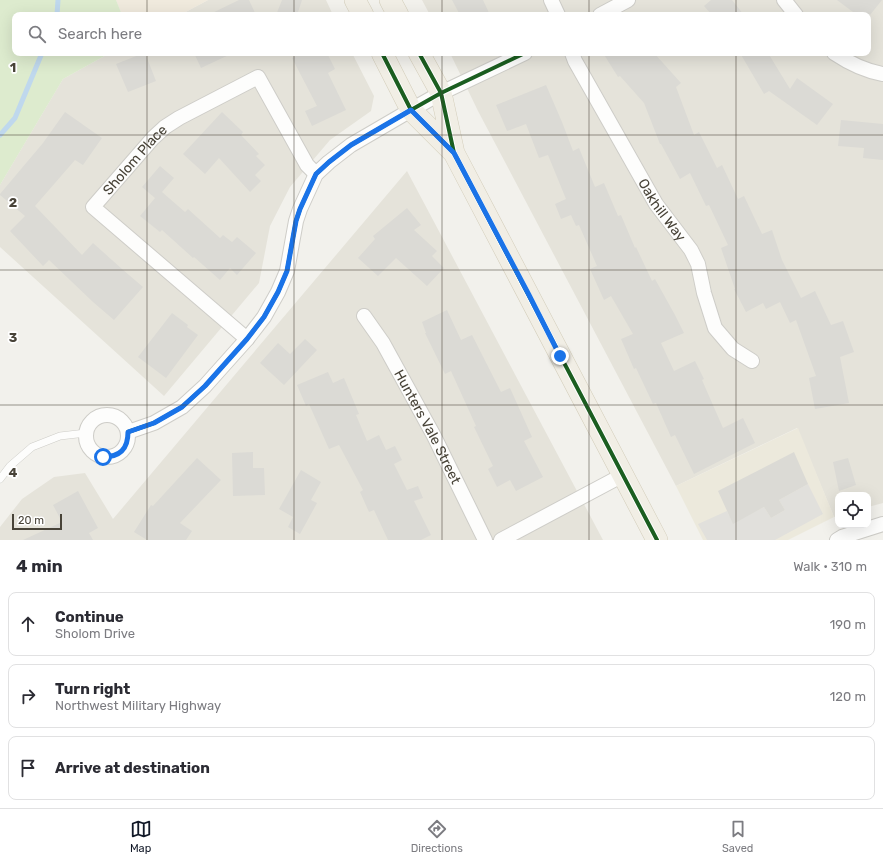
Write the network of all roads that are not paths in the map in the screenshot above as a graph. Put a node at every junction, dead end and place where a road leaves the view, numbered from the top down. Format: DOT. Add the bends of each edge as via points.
graph roads {
  1 [pos="355,0"];
  2 [pos="390,0"];
  3 [pos="551,0"];
  4 [pos="628,0"];
  5 [pos="784,0"];
  6 [pos="361,12"];
  7 [pos="396,12"];
  8 [pos="557,12"];
  9 [pos="606,12"];
  10 [pos="794,12"];
  11 [pos="384,56"];
  12 [pos="421,56"];
  13 [pos="519,56"];
  14 [pos="573,56"];
  15 [pos="838,56"];
  16 [pos="883,74"];
  17 [pos="441,93"];
  18 [pos="411,110"];
  19 [pos="454,153"];
  20 [pos="316,174"];
  21 [pos="364,316"];
  22 [pos="247,339"];
  23 [pos="752,361"];
  24 [pos="128,432"];
  25 [pos="86,433"];
  26 [pos="623,476"];
  27 [pos="0,479"];
  28 [pos="883,524"];
  29 [pos="485,540"];
  30 [pos="501,540"];
  31 [pos="657,540"];
  32 [pos="837,540"];
  1 -- 6 [label="main road"];
  2 -- 7 [label="main road"];
  3 -- 8 [label="street"];
  4 -- 9 [label="street"];
  5 -- 10 [label="street"];
  11 -- 18 [label="main road"];
  12 -- 17 [label="main road"];
  13 -- 17 [label="street"];
  14 -- 23 [label="street, Oakhill Way" via="656,204 691,250 698,264 704,293 716,328 733,349"];
  15 -- 16 [label="street" via="870,72"];
  17 -- 18 [label="street"];
  17 -- 19 [label="main road"];
  18 -- 19 [label="main road"];
  18 -- 20 [label="street" via="351,145"];
  19 -- 26 [label="main road"];
  20 -- 22 [label="street" via="296,221 287,271 264,317"];
  20 -- 22 [label="street, Sholom Place" via="306,166 258,77 165,127 94,207"];
  21 -- 29 [label="street, Hunters Vale Street" via="383,343 434,436"];
  22 -- 24 [label="street" via="205,386 182,407 154,423"];
  24 -- 25 [label="street" via="119,418 103,415 95,418"];
  24 -- 25 [label="street" via="125,448 111,457 95,454 86,440"];
  25 -- 27 [label="lane" via="60,436 32,447 10,466"];
  26 -- 30 [label="street"];
  26 -- 31 [label="main road"];
  28 -- 32 [label="street"];
}
